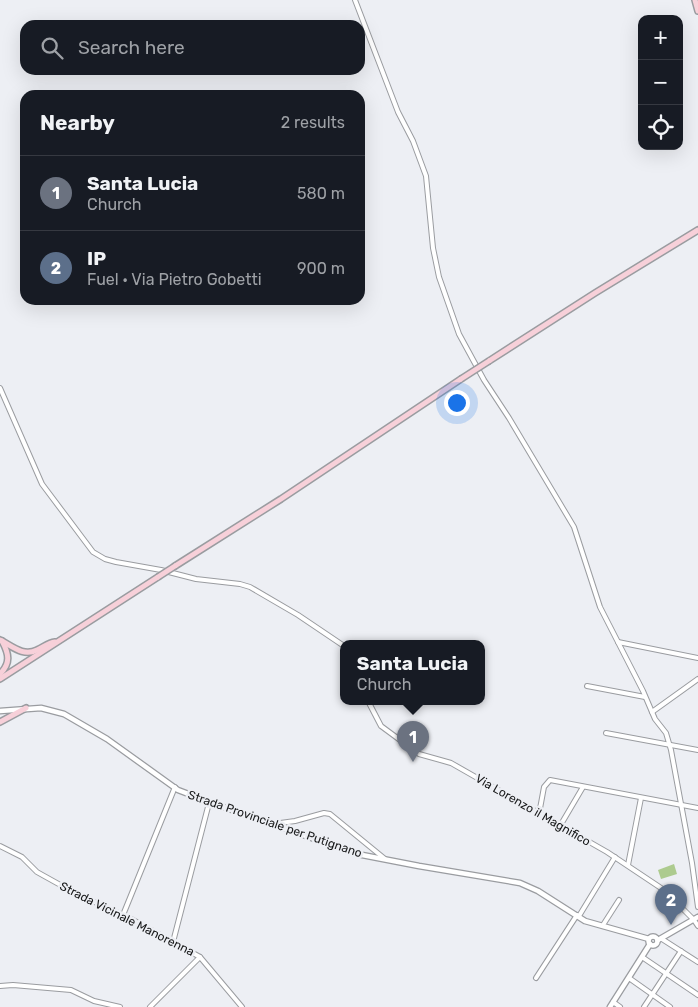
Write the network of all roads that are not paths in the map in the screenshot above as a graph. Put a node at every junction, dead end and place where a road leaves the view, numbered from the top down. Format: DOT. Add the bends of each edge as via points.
graph roads {
  1 [pos="355,0"];
  2 [pos="695,0"];
  3 [pos="698,11"];
  4 [pos="363,20"];
  5 [pos="365,26"];
  6 [pos="698,230"];
  7 [pos="0,388"];
  8 [pos="1,640"];
  9 [pos="58,642"];
  10 [pos="618,642"];
  11 [pos="340,643"];
  12 [pos="698,658"];
  13 [pos="0,674"];
  14 [pos="0,679"];
  15 [pos="698,679"];
  16 [pos="587,686"];
  17 [pos="645,697"];
  18 [pos="370,705"];
  19 [pos="26,708"];
  20 [pos="0,711"];
  21 [pos="652,712"];
  22 [pos="0,722"];
  23 [pos="606,733"];
  24 [pos="669,744"];
  25 [pos="698,750"];
  26 [pos="582,786"];
  27 [pos="175,787"];
  28 [pos="641,798"];
  29 [pos="209,802"];
  30 [pos="681,805"];
  31 [pos="698,808"];
  32 [pos="539,814"];
  33 [pos="273,824"];
  34 [pos="560,826"];
  35 [pos="0,846"];
  36 [pos="615,857"];
  37 [pos="386,860"];
  38 [pos="698,860"];
  39 [pos="692,863"];
  40 [pos="628,866"];
  41 [pos="619,900"];
  42 [pos="698,907"];
  43 [pos="123,915"];
  44 [pos="578,916"];
  45 [pos="696,918"];
  46 [pos="602,925"];
  47 [pos="698,926"];
  48 [pos="660,940"];
  49 [pos="650,941"];
  50 [pos="173,942"];
  51 [pos="680,950"];
  52 [pos="200,957"];
  53 [pos="642,957"];
  54 [pos="698,962"];
  55 [pos="666,973"];
  56 [pos="536,978"];
  57 [pos="629,978"];
  58 [pos="0,986"];
  59 [pos="652,994"];
  60 [pos="698,995"];
  61 [pos="611,1005"];
  62 [pos="120,1007"];
  63 [pos="150,1007"];
  64 [pos="242,1007"];
  65 [pos="620,1007"];
  66 [pos="644,1007"];
  67 [pos="670,1007"];
  1 -- 4 [label="street"];
  2 -- 3 [label="main road"];
  5 -- 10 [label="street" via="426,176 433,248 451,314 484,380 574,527 600,606"];
  6 -- 9 [label="main road, bridge" via="461,379"];
  7 -- 11 [label="street" via="42,484 93,552 116,562 202,581 250,587"];
  8 -- 9 [label="main road" via="28,653 48,643"];
  8 -- 13 [label="main road" via="9,658 7,667"];
  9 -- 14 [label="main road"];
  10 -- 12 [label="street"];
  10 -- 17 [label="street"];
  15 -- 21 [label="street"];
  16 -- 17 [label="street"];
  17 -- 21 [label="street"];
  18 -- 32 [label="street, Via Lorenzo il Magnifico" via="381,726 419,754 451,763"];
  19 -- 20 [label="street, Strada Provinciale per Putignano"];
  19 -- 22 [label="main road"];
  19 -- 27 [label="street, Strada Provinciale per Putignano" via="64,714 107,739"];
  21 -- 24 [label="street" via="666,732"];
  23 -- 24 [label="street"];
  24 -- 25 [label="street"];
  24 -- 30 [label="street"];
  26 -- 28 [label="street"];
  26 -- 32 [label="street" via="550,780 544,787"];
  26 -- 34 [label="street"];
  27 -- 29 [label="street, Strada Provinciale per Putignano"];
  27 -- 43 [label="street"];
  28 -- 30 [label="street"];
  28 -- 40 [label="street"];
  29 -- 33 [label="street, Strada Provinciale per Putignano"];
  29 -- 50 [label="street"];
  30 -- 31 [label="street"];
  30 -- 39 [label="street"];
  32 -- 34 [label="street, Via Lorenzo il Magnifico"];
  33 -- 37 [label="street, Strada Provinciale per Putignano" via="348,851"];
  33 -- 37 [label="street" via="330,814"];
  34 -- 36 [label="street, Via Lorenzo il Magnifico"];
  35 -- 43 [label="street, Strada Vicinale Manorenna" via="22,857 37,872"];
  36 -- 40 [label="street, Via Lorenzo il Magnifico"];
  36 -- 44 [label="street"];
  37 -- 44 [label="street, Strada Provinciale per Putignano" via="520,883"];
  38 -- 39 [label="street"];
  39 -- 42 [label="street"];
  40 -- 45 [label="street, Via Lorenzo il Magnifico" via="664,890"];
  41 -- 46 [label="street"];
  43 -- 50 [label="street, Strada Vicinale Manorenna"];
  44 -- 46 [label="street, Strada Provinciale per Putignano"];
  44 -- 56 [label="street"];
  45 -- 47 [label="street, Via Lorenzo il Magnifico"];
  45 -- 48 [label="street"];
  46 -- 49 [label="street, Strada Provinciale per Putignano"];
  48 -- 49 [label="street" via="656,944"];
  48 -- 51 [label="street"];
  49 -- 53 [label="street"];
  50 -- 52 [label="street, Strada Vicinale Manorenna"];
  51 -- 54 [label="street"];
  51 -- 55 [label="street"];
  52 -- 63 [label="street"];
  52 -- 64 [label="street, Strada Vicinale Manorenna"];
  53 -- 55 [label="street"];
  53 -- 57 [label="street"];
  55 -- 59 [label="street"];
  55 -- 60 [label="street"];
  57 -- 59 [label="street"];
  57 -- 61 [label="street"];
  58 -- 62 [label="street" via="71,990 94,1001"];
  59 -- 66 [label="street"];
  59 -- 67 [label="street"];
  61 -- 65 [label="street"];
}
